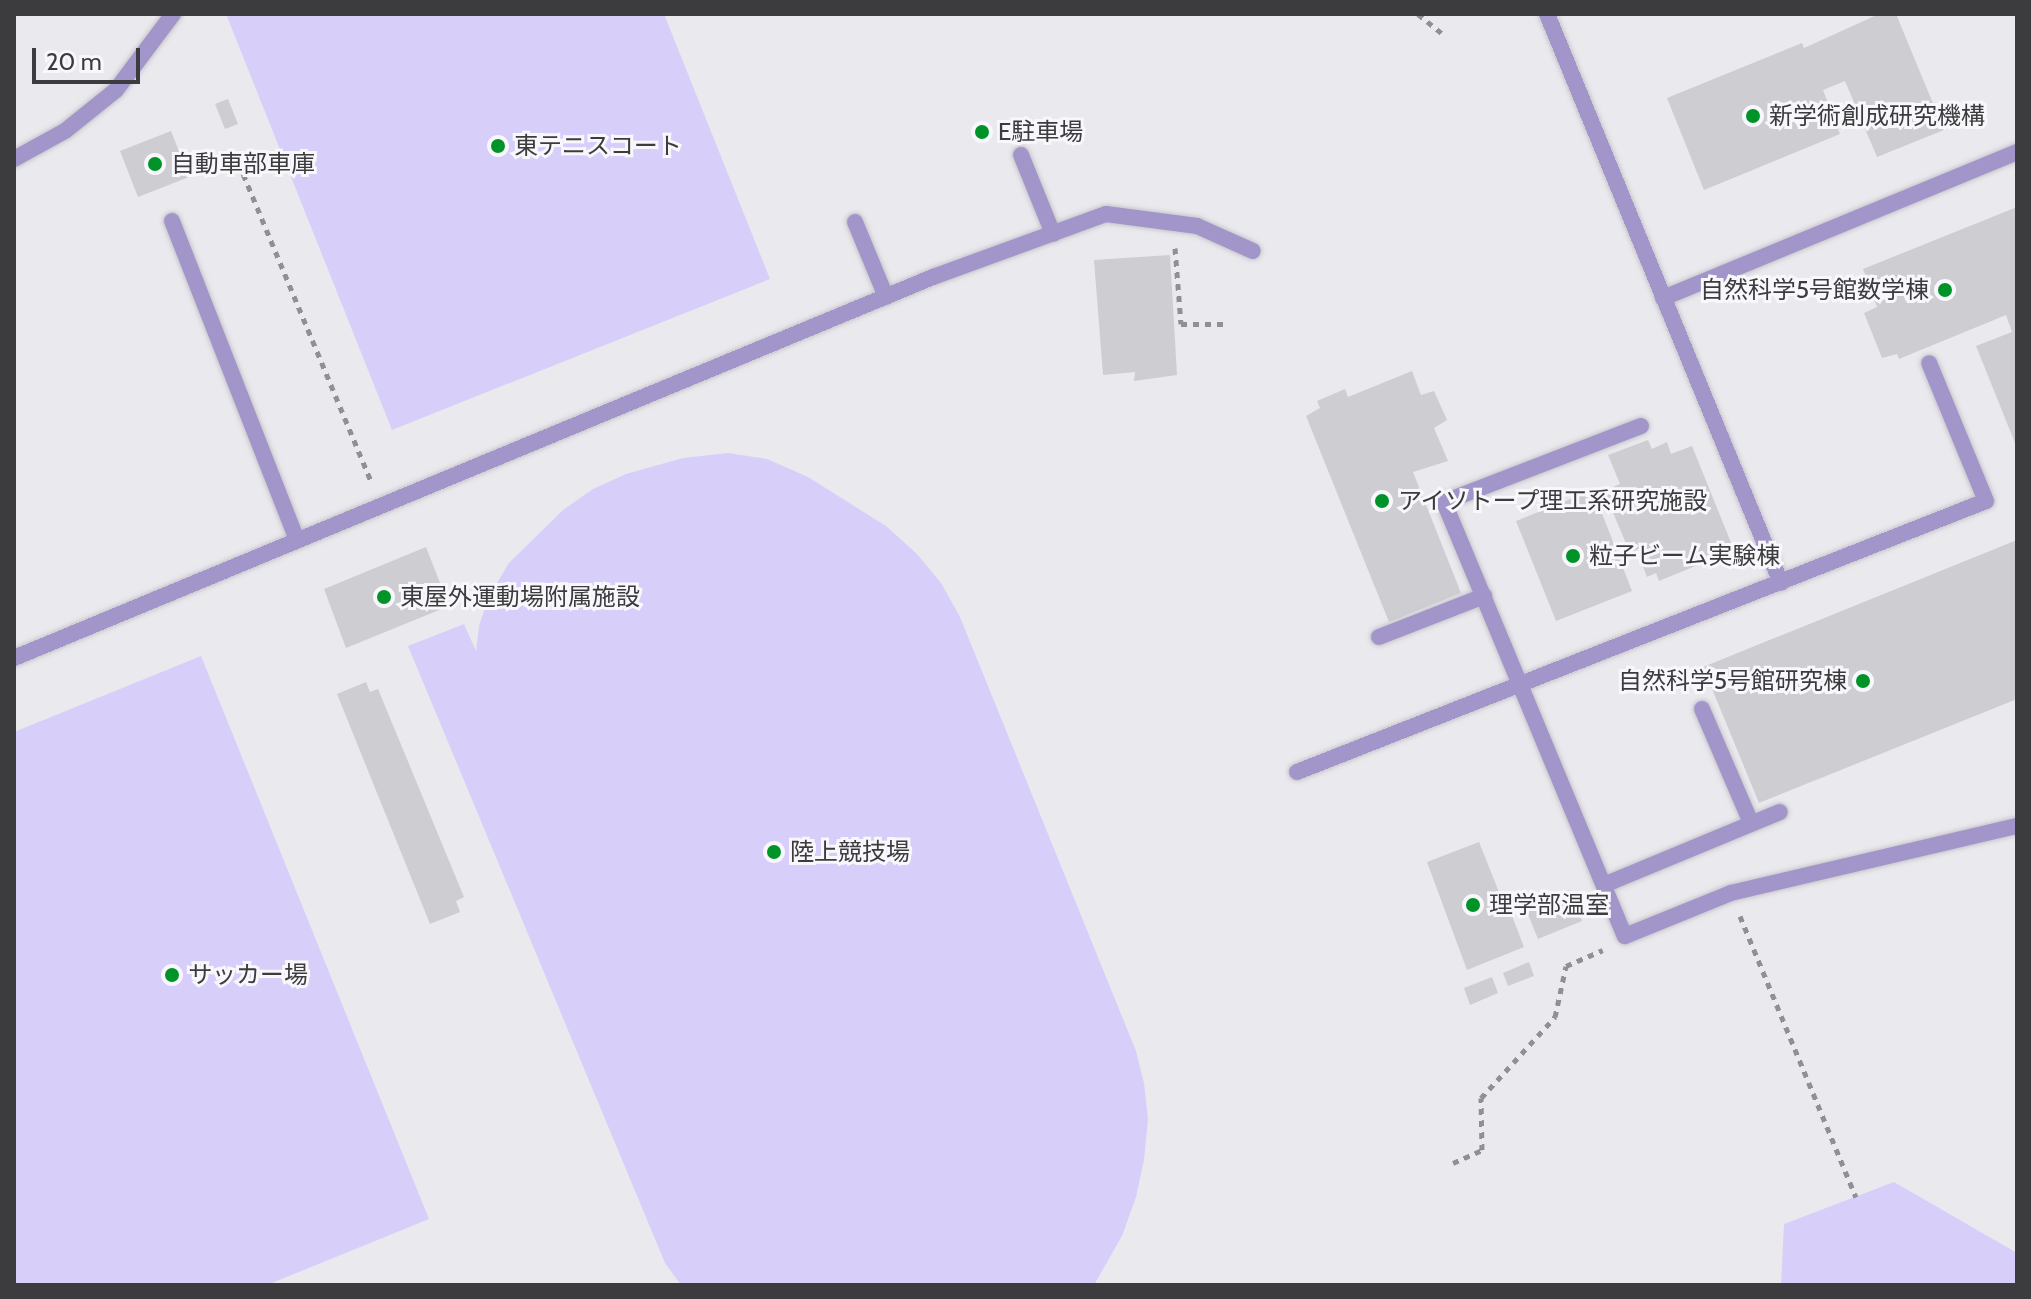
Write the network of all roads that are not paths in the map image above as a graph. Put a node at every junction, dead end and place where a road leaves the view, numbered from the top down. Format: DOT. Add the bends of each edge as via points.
graph roads {
  1 [pos="173,14"];
  2 [pos="1547,14"];
  3 [pos="2017,152"];
  4 [pos="1021,155"];
  5 [pos="14,159"];
  6 [pos="172,221"];
  7 [pos="855,222"];
  8 [pos="1053,234"];
  9 [pos="1253,251"];
  10 [pos="886,297"];
  11 [pos="1663,298"];
  12 [pos="1929,363"];
  13 [pos="1641,426"];
  14 [pos="297,540"];
  15 [pos="1781,583"];
  16 [pos="1484,596"];
  17 [pos="1379,637"];
  18 [pos="14,658"];
  19 [pos="1521,687"];
  20 [pos="1702,709"];
  21 [pos="1297,772"];
  22 [pos="1780,812"];
  23 [pos="1751,823"];
  24 [pos="2017,826"];
  25 [pos="1606,884"];
  1 -- 5 [label="lane" via="116,90 65,131"];
  2 -- 11 [label="lane"];
  3 -- 11 [label="lane"];
  4 -- 8 [label="lane"];
  6 -- 14 [label="lane"];
  7 -- 10 [label="lane"];
  8 -- 9 [label="lane" via="1106,214 1197,226"];
  8 -- 10 [label="lane"];
  10 -- 14 [label="lane"];
  11 -- 15 [label="lane"];
  12 -- 15 [label="lane" via="1986,501"];
  13 -- 16 [label="lane" via="1444,502"];
  14 -- 18 [label="lane"];
  15 -- 19 [label="lane"];
  16 -- 17 [label="lane"];
  16 -- 19 [label="lane"];
  19 -- 21 [label="lane"];
  19 -- 25 [label="lane"];
  20 -- 23 [label="lane"];
  22 -- 23 [label="lane"];
  23 -- 25 [label="lane"];
  24 -- 25 [label="lane" via="1731,893 1625,936"];
}
